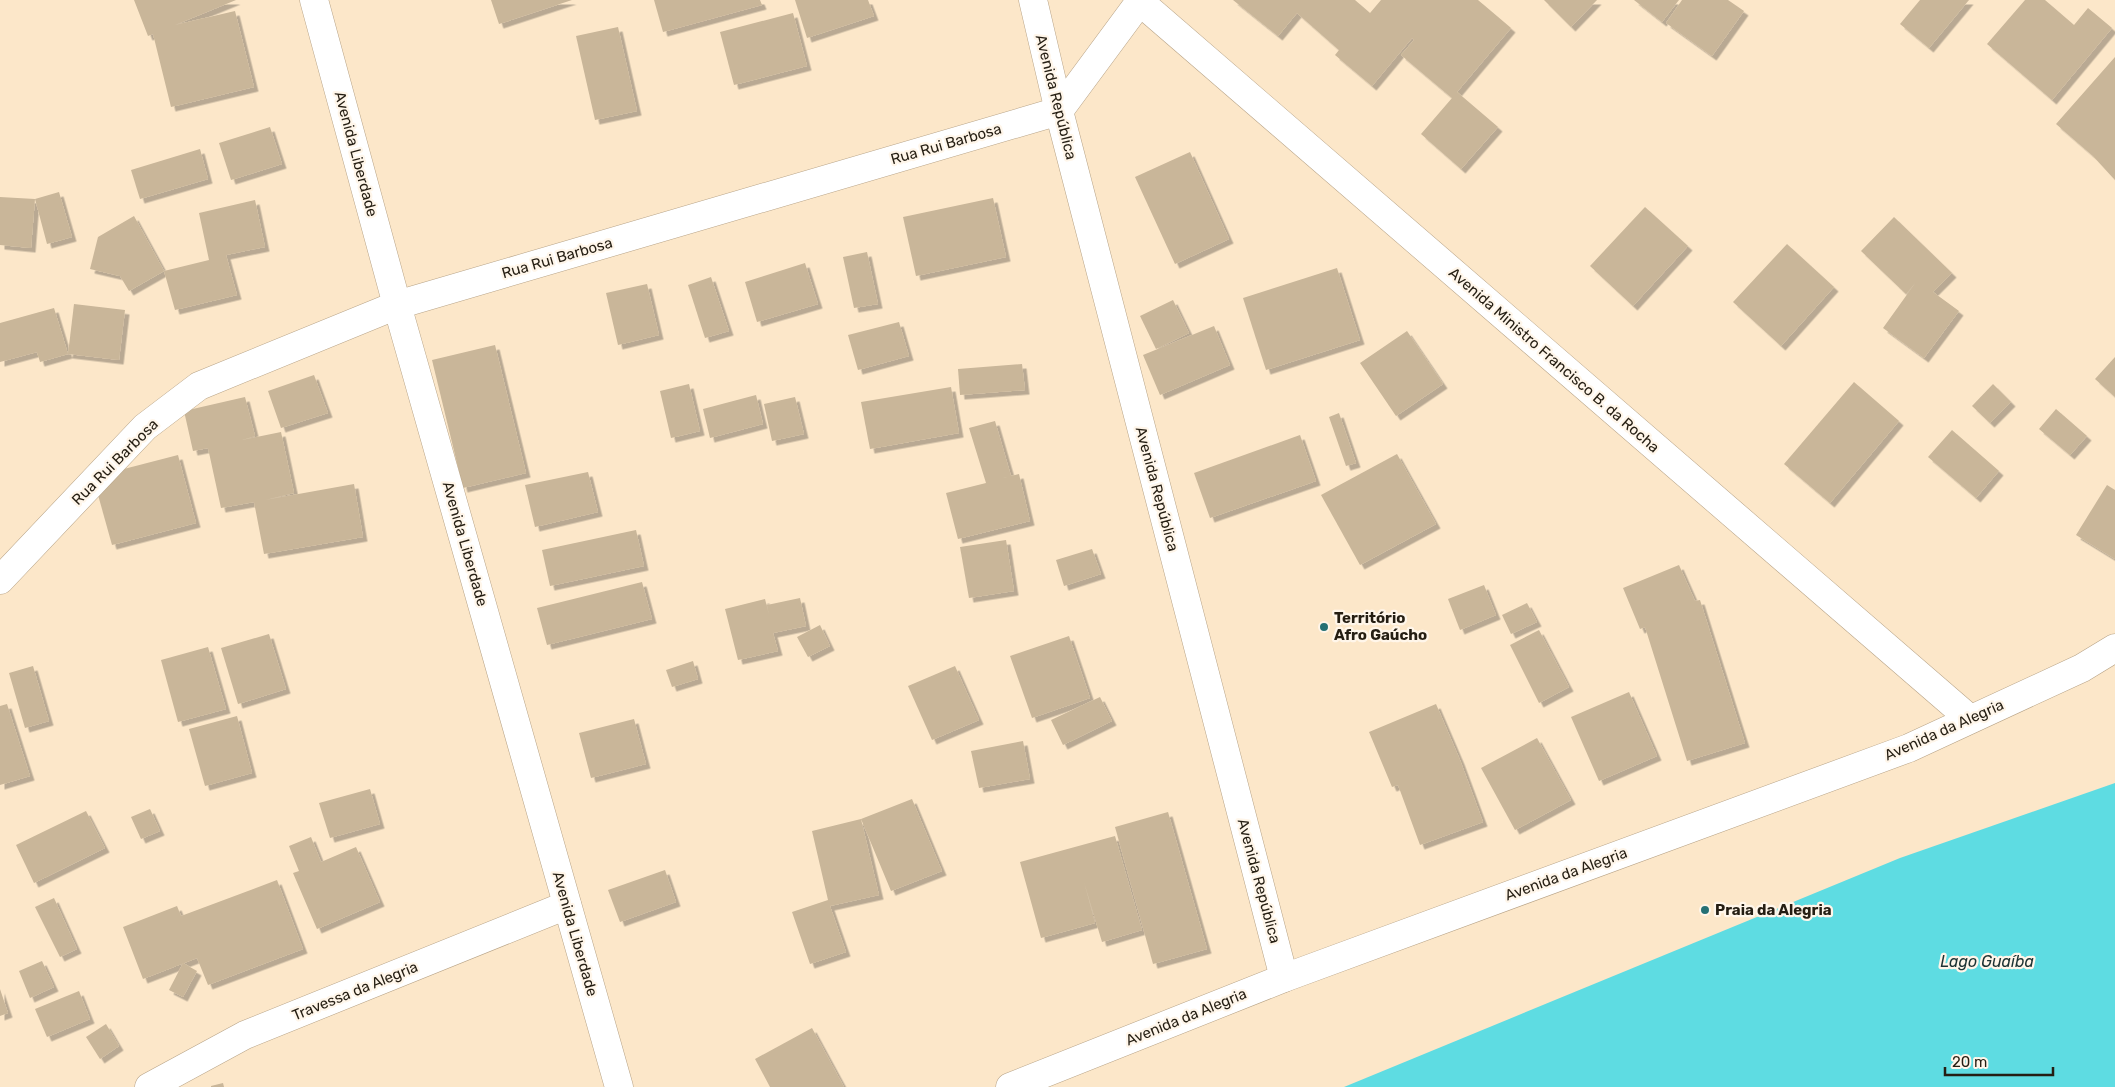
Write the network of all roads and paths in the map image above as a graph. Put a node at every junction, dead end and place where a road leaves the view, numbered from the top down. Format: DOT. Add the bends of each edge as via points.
graph roads {
  1 [pos="314,0"];
  2 [pos="1033,0"];
  3 [pos="1139,0"];
  4 [pos="1058,110"];
  5 [pos="397,305"];
  6 [pos="0,580"];
  7 [pos="2115,648"];
  8 [pos="1970,719"];
  9 [pos="567,905"];
  10 [pos="1284,978"];
  11 [pos="149,1087"];
  12 [pos="619,1087"];
  13 [pos="1010,1087"];
  1 -- 5 [label="street, Avenida Liberdade"];
  2 -- 4 [label="street, Avenida República"];
  3 -- 4 [label="street"];
  3 -- 8 [label="street, Avenida Ministro Francisco B. da Rocha"];
  4 -- 5 [label="street, Rua Rui Barbosa"];
  4 -- 10 [label="street, Avenida República"];
  5 -- 6 [label="street, Rua Rui Barbosa" via="199,386 145,427"];
  5 -- 9 [label="street, Avenida Liberdade"];
  7 -- 8 [label="street, Avenida da Alegria" via="2082,668"];
  8 -- 10 [label="street, Avenida da Alegria" via="1909,748"];
  9 -- 11 [label="street, Travessa da Alegria" via="245,1035"];
  9 -- 12 [label="street, Avenida Liberdade"];
  10 -- 13 [label="street, Avenida da Alegria"];
}
